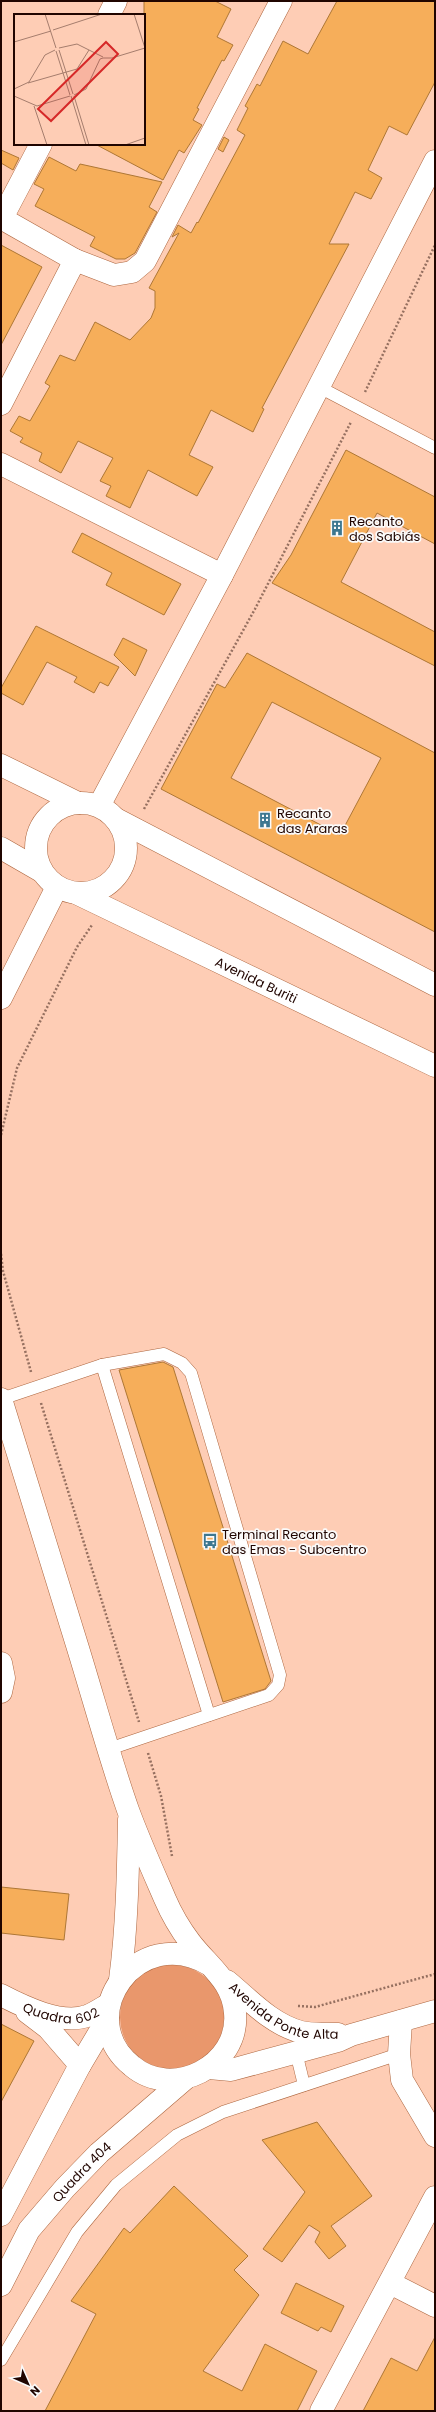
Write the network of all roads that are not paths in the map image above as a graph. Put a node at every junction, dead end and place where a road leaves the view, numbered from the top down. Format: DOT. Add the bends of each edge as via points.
graph roads {
  1 [pos="116,1"];
  2 [pos="274,4"];
  3 [pos="110,14"];
  4 [pos="40,145"];
  5 [pos="435,161"];
  6 [pos="1,218"];
  7 [pos="75,260"];
  8 [pos="319,387"];
  9 [pos="3,394"];
  10 [pos="435,448"];
  11 [pos="1,464"];
  12 [pos="222,575"];
  13 [pos="1,765"];
  14 [pos="98,809"];
  15 [pos="1,848"];
  16 [pos="41,871"];
  17 [pos="57,887"];
  18 [pos="78,894"];
  19 [pos="435,985"];
  20 [pos="1,998"];
  21 [pos="435,1066"];
  22 [pos="102,1365"];
  23 [pos="1,1399"];
  24 [pos="1,1663"];
  25 [pos="1,1692"];
  26 [pos="209,1715"];
  27 [pos="110,1749"];
  28 [pos="129,1811"];
  29 [pos="216,1971"];
  30 [pos="120,1980"];
  31 [pos="6,1998"];
  32 [pos="109,2011"];
  33 [pos="435,2011"];
  34 [pos="400,2021"];
  35 [pos="351,2035"];
  36 [pos="296,2052"];
  37 [pos="399,2054"];
  38 [pos="80,2065"];
  39 [pos="209,2068"];
  40 [pos="185,2079"];
  41 [pos="304,2085"];
  42 [pos="435,2136"];
  43 [pos="435,2197"];
  44 [pos="1,2215"];
  45 [pos="390,2283"];
  46 [pos="1,2284"];
  47 [pos="435,2306"];
  48 [pos="1,2360"];
  49 [pos="321,2411"];
  1 -- 3 [label="main road"];
  2 -- 7 [label="main road" via="145,261 132,272 114,275"];
  4 -- 6 [label="main road"];
  5 -- 8 [label="main road"];
  6 -- 7 [label="main road"];
  7 -- 9 [label="main road"];
  8 -- 10 [label="lane"];
  8 -- 12 [label="main road"];
  11 -- 12 [label="main road"];
  12 -- 14 [label="main road"];
  13 -- 14 [label="main road"];
  14 -- 16 [label="main road" via="65,806 44,821 38,833 36,846"];
  14 -- 18 [label="main road" via="124,832 127,846 125,861 118,875 107,886 94,892"];
  14 -- 19 [label="main road"];
  15 -- 16 [label="main road"];
  16 -- 17 [label="main road"];
  17 -- 18 [label="main road"];
  17 -- 20 [label="main road"];
  18 -- 21 [label="main road, Avenida Buriti"];
  22 -- 23 [label="lane"];
  22 -- 26 [label="lane"];
  22 -- 26 [label="lane" via="164,1354 182,1363 191,1373 280,1675 278,1685 269,1695"];
  23 -- 27 [label="main road"];
  24 -- 25 [label="main road" via="4,1678"];
  26 -- 27 [label="lane"];
  27 -- 28 [label="main road"];
  28 -- 29 [label="main road" via="166,1903 189,1942"];
  28 -- 30 [label="main road" via="128,1890"];
  29 -- 30 [label="main road" via="199,1958 164,1953 147,1958 132,1967"];
  29 -- 35 [label="main road, Avenida Ponte Alta" via="246,1999 282,2024 314,2034"];
  29 -- 39 [label="main road" via="232,1994 236,2015 233,2035 224,2054"];
  30 -- 32 [label="main road"];
  31 -- 32 [label="main road, Quadra 602" via="40,2012 66,2018"];
  31 -- 38 [label="main road, Quadra 602" via="48,2028"];
  32 -- 38 [label="main road"];
  32 -- 40 [label="main road" via="115,2045 132,2067 157,2079"];
  33 -- 34 [label="main road, Avenida Ponte Alta"];
  34 -- 35 [label="main road, Avenida Ponte Alta"];
  34 -- 37 [label="main road"];
  35 -- 36 [label="main road, Avenida Ponte Alta"];
  36 -- 39 [label="main road, Avenida Ponte Alta" via="231,2070"];
  36 -- 41 [label="lane"];
  37 -- 41 [label="lane"];
  37 -- 42 [label="main road" via="406,2090"];
  38 -- 44 [label="main road"];
  39 -- 40 [label="main road"];
  40 -- 46 [label="main road, Quadra 404" via="99,2153 65,2188 29,2230"];
  41 -- 48 [label="lane" via="223,2112 177,2135 116,2185 76,2232"];
  43 -- 45 [label="main road"];
  45 -- 47 [label="main road"];
  45 -- 49 [label="main road"];
}
